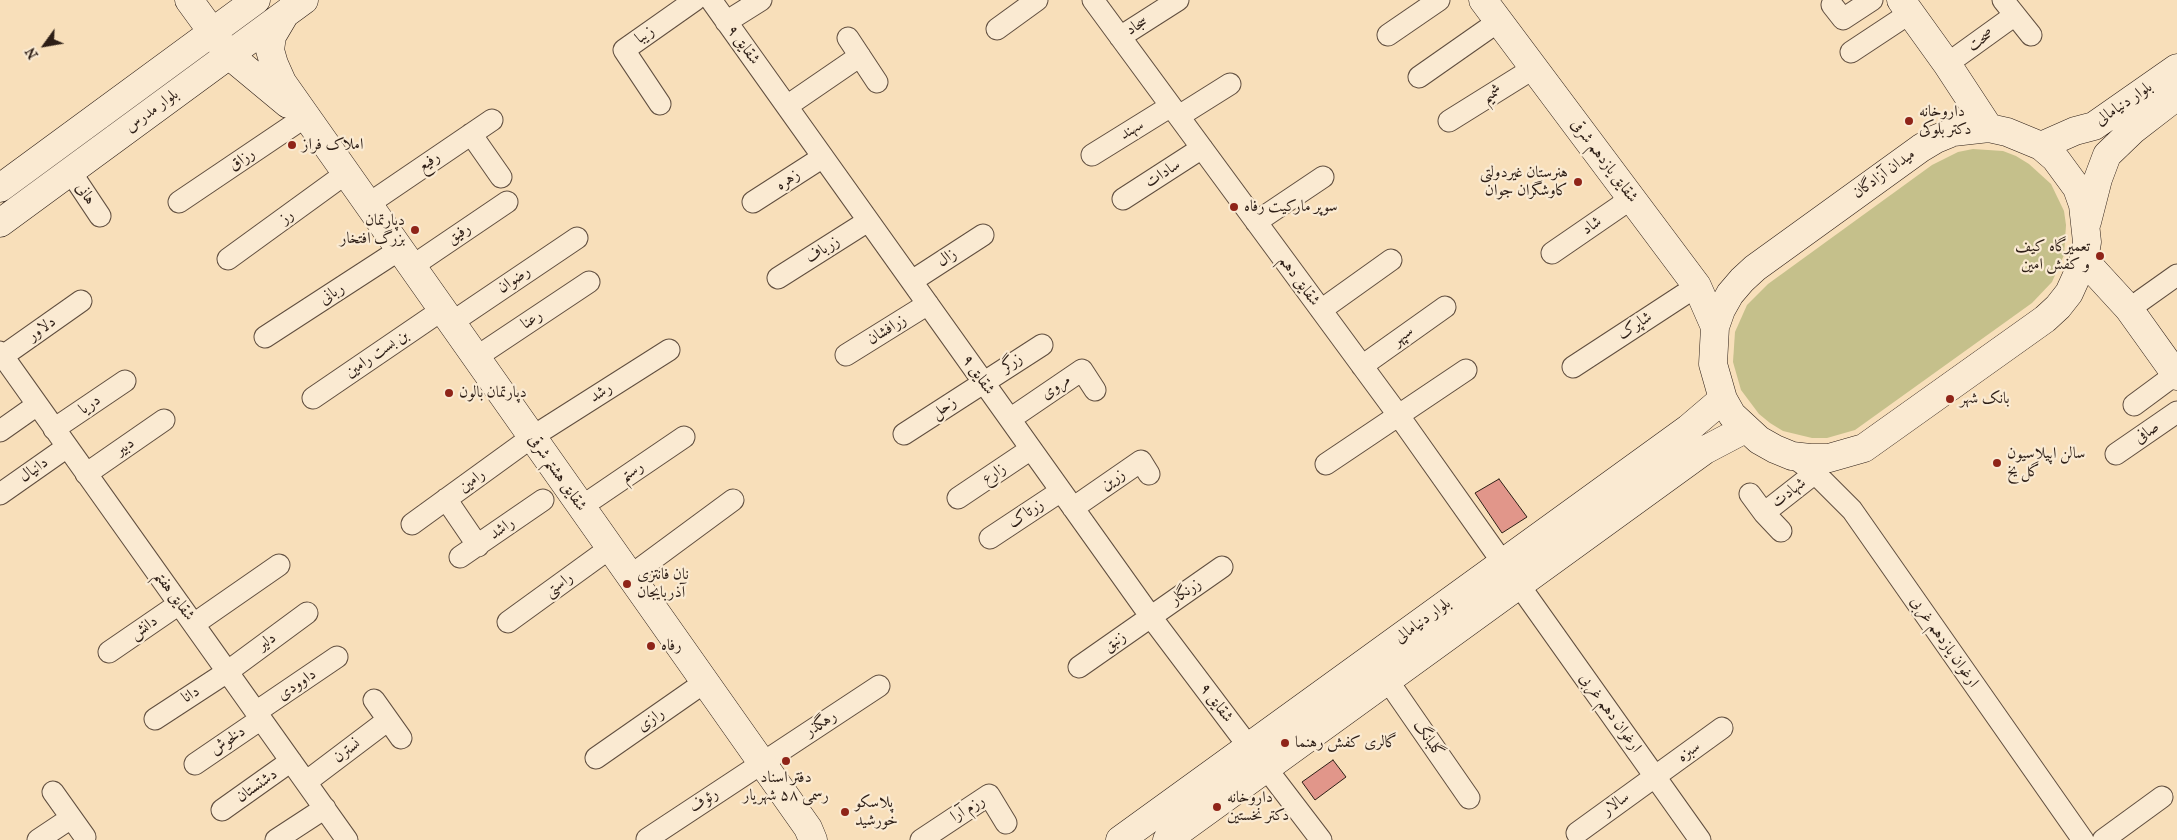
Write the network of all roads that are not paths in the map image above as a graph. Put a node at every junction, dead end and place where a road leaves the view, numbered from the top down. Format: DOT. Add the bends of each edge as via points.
graph roads {
  1 [pos="189,0"];
  2 [pos="695,0"];
  3 [pos="711,0"];
  4 [pos="761,0"];
  5 [pos="1038,0"];
  6 [pos="1093,0"];
  7 [pos="1178,0"];
  8 [pos="1438,0"];
  9 [pos="1484,0"];
  10 [pos="1872,0"];
  11 [pos="241,4"];
  12 [pos="1832,4"];
  13 [pos="295,7"];
  14 [pos="1906,7"];
  15 [pos="2009,8"];
  16 [pos="1499,21"];
  17 [pos="726,22"];
  18 [pos="996,29"];
  19 [pos="213,32"];
  20 [pos="1388,35"];
  21 [pos="2031,35"];
  22 [pos="255,37"];
  23 [pos="1120,37"];
  24 [pos="848,38"];
  25 [pos="1851,52"];
  26 [pos="229,55"];
  27 [pos="860,56"];
  28 [pos="1947,64"];
  29 [pos="1534,68"];
  30 [pos="2177,68"];
  31 [pos="1419,77"];
  32 [pos="877,82"];
  33 [pos="1230,84"];
  34 [pos="2177,96"];
  35 [pos="660,104"];
  36 [pos="787,106"];
  37 [pos="1175,111"];
  38 [pos="305,117"];
  39 [pos="492,120"];
  40 [pos="1449,121"];
  41 [pos="1989,128"];
  42 [pos="471,134"];
  43 [pos="2041,146"];
  44 [pos="1202,148"];
  45 [pos="1092,154"];
  46 [pos="823,157"];
  47 [pos="70,171"];
  48 [pos="345,174"];
  49 [pos="501,177"];
  50 [pos="1323,177"];
  51 [pos="0,188"];
  52 [pos="1632,198"];
  53 [pos="1123,199"];
  54 [pos="179,202"];
  55 [pos="507,202"];
  56 [pos="753,202"];
  57 [pos="367,205"];
  58 [pos="100,216"];
  59 [pos="868,221"];
  60 [pos="0,222"];
  61 [pos="1256,222"];
  62 [pos="2087,223"];
  63 [pos="983,235"];
  64 [pos="577,238"];
  65 [pos="1552,254"];
  66 [pos="405,258"];
  67 [pos="228,259"];
  68 [pos="1391,260"];
  69 [pos="2084,260"];
  70 [pos="2177,275"];
  71 [pos="778,278"];
  72 [pos="912,281"];
  73 [pos="589,282"];
  74 [pos="1697,286"];
  75 [pos="81,301"];
  76 [pos="928,304"];
  77 [pos="1445,306"];
  78 [pos="2129,309"];
  79 [pos="1321,310"];
  80 [pos="446,316"];
  81 [pos="1715,327"];
  82 [pos="265,337"];
  83 [pos="1042,344"];
  84 [pos="669,350"];
  85 [pos="1,354"];
  86 [pos="846,355"];
  87 [pos="476,358"];
  88 [pos="1362,366"];
  89 [pos="1573,367"];
  90 [pos="1466,370"];
  91 [pos="2176,375"];
  92 [pos="125,381"];
  93 [pos="983,382"];
  94 [pos="1095,390"];
  95 [pos="313,398"];
  96 [pos="1723,399"];
  97 [pos="37,405"];
  98 [pos="2134,405"];
  99 [pos="2177,412"];
  100 [pos="1399,416"];
  101 [pos="1010,419"];
  102 [pos="164,420"];
  103 [pos="54,429"];
  104 [pos="1745,429"];
  105 [pos="0,431"];
  106 [pos="904,434"];
  107 [pos="532,437"];
  108 [pos="684,437"];
  109 [pos="67,447"];
  110 [pos="1031,449"];
  111 [pos="2116,454"];
  112 [pos="1792,456"];
  113 [pos="1326,464"];
  114 [pos="1814,473"];
  115 [pos="86,474"];
  116 [pos="1149,474"];
  117 [pos="0,494"];
  118 [pos="1750,494"];
  119 [pos="958,498"];
  120 [pos="446,499"];
  121 [pos="1067,499"];
  122 [pos="543,500"];
  123 [pos="733,500"];
  124 [pos="581,507"];
  125 [pos="1764,513"];
  126 [pos="412,524"];
  127 [pos="1781,531"];
  128 [pos="990,538"];
  129 [pos="610,548"];
  130 [pos="1503,563"];
  131 [pos="279,565"];
  132 [pos="1222,567"];
  133 [pos="630,576"];
  134 [pos="1519,585"];
  135 [pos="179,604"];
  136 [pos="307,613"];
  137 [pos="1151,617"];
  138 [pos="508,622"];
  139 [pos="194,624"];
  140 [pos="109,652"];
  141 [pos="337,657"];
  142 [pos="1079,667"];
  143 [pos="227,672"];
  144 [pos="1388,681"];
  145 [pos="706,682"];
  146 [pos="879,686"];
  147 [pos="374,700"];
  148 [pos="259,716"];
  149 [pos="155,719"];
  150 [pos="388,720"];
  151 [pos="1722,728"];
  152 [pos="402,738"];
  153 [pos="1249,747"];
  154 [pos="596,758"];
  155 [pos="292,762"];
  156 [pos="762,762"];
  157 [pos="195,764"];
  158 [pos="1266,768"];
  159 [pos="1655,776"];
  160 [pos="306,782"];
  161 [pos="53,792"];
  162 [pos="2162,797"];
  163 [pos="1469,798"];
  164 [pos="324,808"];
  165 [pos="222,810"];
  166 [pos="71,818"];
  167 [pos="1006,823"];
  168 [pos="1577,833"];
  169 [pos="815,836"];
  170 [pos="85,837"];
  171 [pos="647,839"];
  172 [pos="1697,839"];
  173 [pos="38,840"];
  174 [pos="276,840"];
  175 [pos="347,840"];
  176 [pos="920,840"];
  177 [pos="1120,840"];
  178 [pos="1167,840"];
  179 [pos="1321,840"];
  180 [pos="2083,840"];
  181 [pos="2103,840"];
  1 -- 19 [label="main road, شقایق هشتم شرقی"];
  2 -- 35 [label="street, زیبا" via="624,50"];
  3 -- 17 [label="street, شقایق ۹"];
  4 -- 17 [label="street"];
  5 -- 18 [label="street"];
  6 -- 23 [label="street, شقایق دهم"];
  7 -- 23 [label="street, سجاد"];
  8 -- 20 [label="street"];
  9 -- 16 [label="main road, شقایق یازدهم شرقی"];
  10 -- 12 [label="street" via="1843,19"];
  11 -- 19 [label="main road, بلوار مدرس"];
  11 -- 22 [label="main road"];
  13 -- 22 [label="main road, بلوار مدرس"];
  13 -- 38 [label="main road, شقایق هشتم شرقی" via="272,36 270,50 282,82"];
  14 -- 25 [label="street"];
  14 -- 28 [label="main road"];
  15 -- 21 [label="street"];
  15 -- 28 [label="street, صحت"];
  16 -- 29 [label="main road, شقایق یازدهم شرقی"];
  16 -- 31 [label="street"];
  17 -- 36 [label="street, شقایق ۹"];
  19 -- 26 [label="main road, شقایق هشتم شرقی"];
  19 -- 51 [label="main road, بلوار مدرس"];
  22 -- 26 [label="main road, بلوار مدرس"];
  23 -- 37 [label="street, شقایق دهم"];
  24 -- 27 [label="street"];
  26 -- 38 [label="main road, شقایق هشتم شرقی"];
  26 -- 47 [label="main road, بلوار مدرس"];
  27 -- 32 [label="street"];
  27 -- 36 [label="street"];
  28 -- 41 [label="main road"];
  29 -- 40 [label="street, شمیم"];
  29 -- 52 [label="main road, شقایق یازدهم شرقی"];
  30 -- 43 [label="main road, بلوار دنیامالی" via="2094,126"];
  33 -- 37 [label="street, سهند"];
  34 -- 62 [label="main road, بلوار دنیامالی" via="2107,155"];
  36 -- 46 [label="street, شقایق ۹"];
  37 -- 44 [label="street, شقایق دهم"];
  37 -- 45 [label="street, سهند"];
  38 -- 48 [label="main road, شقایق هشتم شرقی"];
  38 -- 54 [label="street, رزاق"];
  39 -- 42 [label="street, رفیع"];
  41 -- 43 [label="main road, میدان آزادگان"];
  41 -- 81 [label="main road, میدان آزادگان" via="1962,130 1936,139 1850,199 1742,280 1730,294"];
  42 -- 49 [label="street"];
  42 -- 57 [label="street, رفیع"];
  43 -- 62 [label="main road, میدان آزادگان" via="2055,158 2077,188"];
  44 -- 53 [label="street, سادات"];
  44 -- 61 [label="street, شقایق دهم"];
  46 -- 56 [label="street, زهره"];
  46 -- 59 [label="street, شقایق ۹"];
  47 -- 58 [label="street, هانی"];
  47 -- 60 [label="main road, بلوار مدرس"];
  48 -- 57 [label="main road, شقایق هشتم شرقی"];
  48 -- 67 [label="street, رز"];
  50 -- 61 [label="street"];
  52 -- 65 [label="street, شاد"];
  52 -- 74 [label="main road, شقایق یازدهم شرقی"];
  55 -- 66 [label="street, رفیق"];
  57 -- 66 [label="main road, شقایق هشتم شرقی"];
  59 -- 71 [label="street, زرباف"];
  59 -- 72 [label="street, شقایق ۹"];
  61 -- 79 [label="street, شقایق دهم"];
  62 -- 69 [label="main road, میدان آزادگان"];
  63 -- 72 [label="street, زال"];
  64 -- 80 [label="street, رضوان"];
  66 -- 80 [label="main road, شقایق هشتم شرقی"];
  66 -- 82 [label="street, ربانی"];
  68 -- 79 [label="street"];
  69 -- 78 [label="main road"];
  69 -- 112 [label="main road, میدان آزادگان" via="2070,293 2058,307 1879,439 1864,448 1829,458"];
  70 -- 78 [label="street"];
  72 -- 76 [label="street, شقایق ۹"];
  73 -- 87 [label="street, رعنا"];
  74 -- 81 [label="main road, شقایق یازدهم شرقی"];
  74 -- 89 [label="street, شاپرک"];
  75 -- 85 [label="street, دلاور"];
  76 -- 86 [label="street, زرافشان"];
  76 -- 93 [label="street, شقایق ۹"];
  77 -- 88 [label="street, سپهر"];
  78 -- 91 [label="main road"];
  79 -- 88 [label="street, شقایق دهم"];
  80 -- 87 [label="main road, شقایق هشتم شرقی"];
  80 -- 95 [label="street, بن بست رامین"];
  81 -- 96 [label="main road, میدان آزادگان" via="1713,364"];
  83 -- 93 [label="street, زرگر"];
  84 -- 107 [label="street, رشد"];
  85 -- 97 [label="street, شقایق هفتم"];
  87 -- 107 [label="main road, شقایق هشتم شرقی"];
  88 -- 100 [label="street, شقایق دهم"];
  90 -- 100 [label="street"];
  91 -- 98 [label="street"];
  92 -- 103 [label="street, دریا"];
  93 -- 101 [label="street, شقایق ۹"];
  93 -- 106 [label="street, زحل"];
  94 -- 101 [label="street, مروی" via="1082,370"];
  96 -- 104 [label="main road, میدان آزادگان"];
  96 -- 130 [label="main road, بلوار دنیامالی" via="1689,428"];
  97 -- 103 [label="street, شقایق هفتم"];
  97 -- 105 [label="street"];
  99 -- 111 [label="street, صافی"];
  100 -- 113 [label="street"];
  100 -- 130 [label="street, شقایق دهم"];
  101 -- 110 [label="street, شقایق ۹"];
  102 -- 115 [label="street, دبیر"];
  103 -- 109 [label="street, شقایق هفتم"];
  104 -- 112 [label="main road, میدان آزادگان" via="1775,450"];
  104 -- 134 [label="main road, بلوار دنیامالی" via="1705,450"];
  107 -- 120 [label="street, رامین"];
  107 -- 124 [label="main road, شقایق هشتم شرقی"];
  108 -- 124 [label="street, رستم"];
  109 -- 115 [label="street, شقایق هفتم"];
  109 -- 117 [label="street, دانیال"];
  110 -- 119 [label="street, زارع"];
  110 -- 121 [label="street, شقایق ۹"];
  112 -- 114 [label="street, ارغوان یازدهم غربی"];
  114 -- 125 [label="street, شهادت"];
  114 -- 180 [label="street, ارغوان یازدهم غربی" via="1852,510"];
  115 -- 135 [label="street, شقایق هفتم"];
  116 -- 121 [label="street, زرین" via="1141,461"];
  118 -- 125 [label="street"];
  120 -- 122 [label="street, راشد" via="469,552"];
  120 -- 126 [label="street, رامین"];
  121 -- 128 [label="street, زرتاک"];
  121 -- 137 [label="street, شقایق ۹"];
  123 -- 133 [label="street"];
  124 -- 129 [label="main road, شقایق هشتم شرقی"];
  125 -- 127 [label="street"];
  129 -- 133 [label="main road, شقایق هشتم شرقی"];
  129 -- 138 [label="street, راستی"];
  130 -- 153 [label="main road, بلوار دنیامالی"];
  131 -- 139 [label="street"];
  132 -- 137 [label="street, زرنگار"];
  133 -- 145 [label="main road, شقایق هشتم شرقی"];
  134 -- 144 [label="main road, بلوار دنیامالی"];
  134 -- 159 [label="street, ارغوان دهم غربی"];
  135 -- 139 [label="street, شقایق هفتم"];
  135 -- 140 [label="street, دانش"];
  136 -- 143 [label="street, دلیر"];
  137 -- 142 [label="street, زنبق"];
  137 -- 153 [label="street, شقایق ۹"];
  139 -- 143 [label="street, شقایق هفتم"];
  141 -- 148 [label="street, داوودی"];
  143 -- 148 [label="street, شقایق هفتم"];
  143 -- 149 [label="street, دانا"];
  144 -- 158 [label="main road, بلوار دنیامالی"];
  144 -- 163 [label="street, گلبانگ"];
  145 -- 154 [label="street, رازی"];
  145 -- 156 [label="main road, شقایق هشتم شرقی"];
  146 -- 156 [label="street, رهگذر"];
  147 -- 150 [label="street"];
  148 -- 155 [label="street, شقایق هفتم"];
  148 -- 157 [label="street, دلخوش"];
  150 -- 152 [label="street"];
  150 -- 160 [label="street, نسترن"];
  151 -- 159 [label="street, سبزه"];
  153 -- 177 [label="main road, بلوار دنیامالی"];
  155 -- 160 [label="street, شقایق هفتم"];
  155 -- 165 [label="street, دشتستان"];
  156 -- 169 [label="main road, شقایق هشتم شرقی"];
  156 -- 171 [label="street, رئوف"];
  158 -- 178 [label="main road, بلوار دنیامالی"];
  158 -- 179 [label="street"];
  159 -- 168 [label="street, سالار"];
  159 -- 172 [label="street, ارغوان دهم غربی"];
  160 -- 164 [label="street, شقایق هفتم"];
  161 -- 166 [label="street"];
  162 -- 181 [label="street"];
  164 -- 174 [label="street"];
  164 -- 175 [label="street, شقایق هفتم"];
  166 -- 170 [label="street"];
  166 -- 173 [label="street"];
  167 -- 176 [label="street, رزم آرا" via="989,795"];
}
